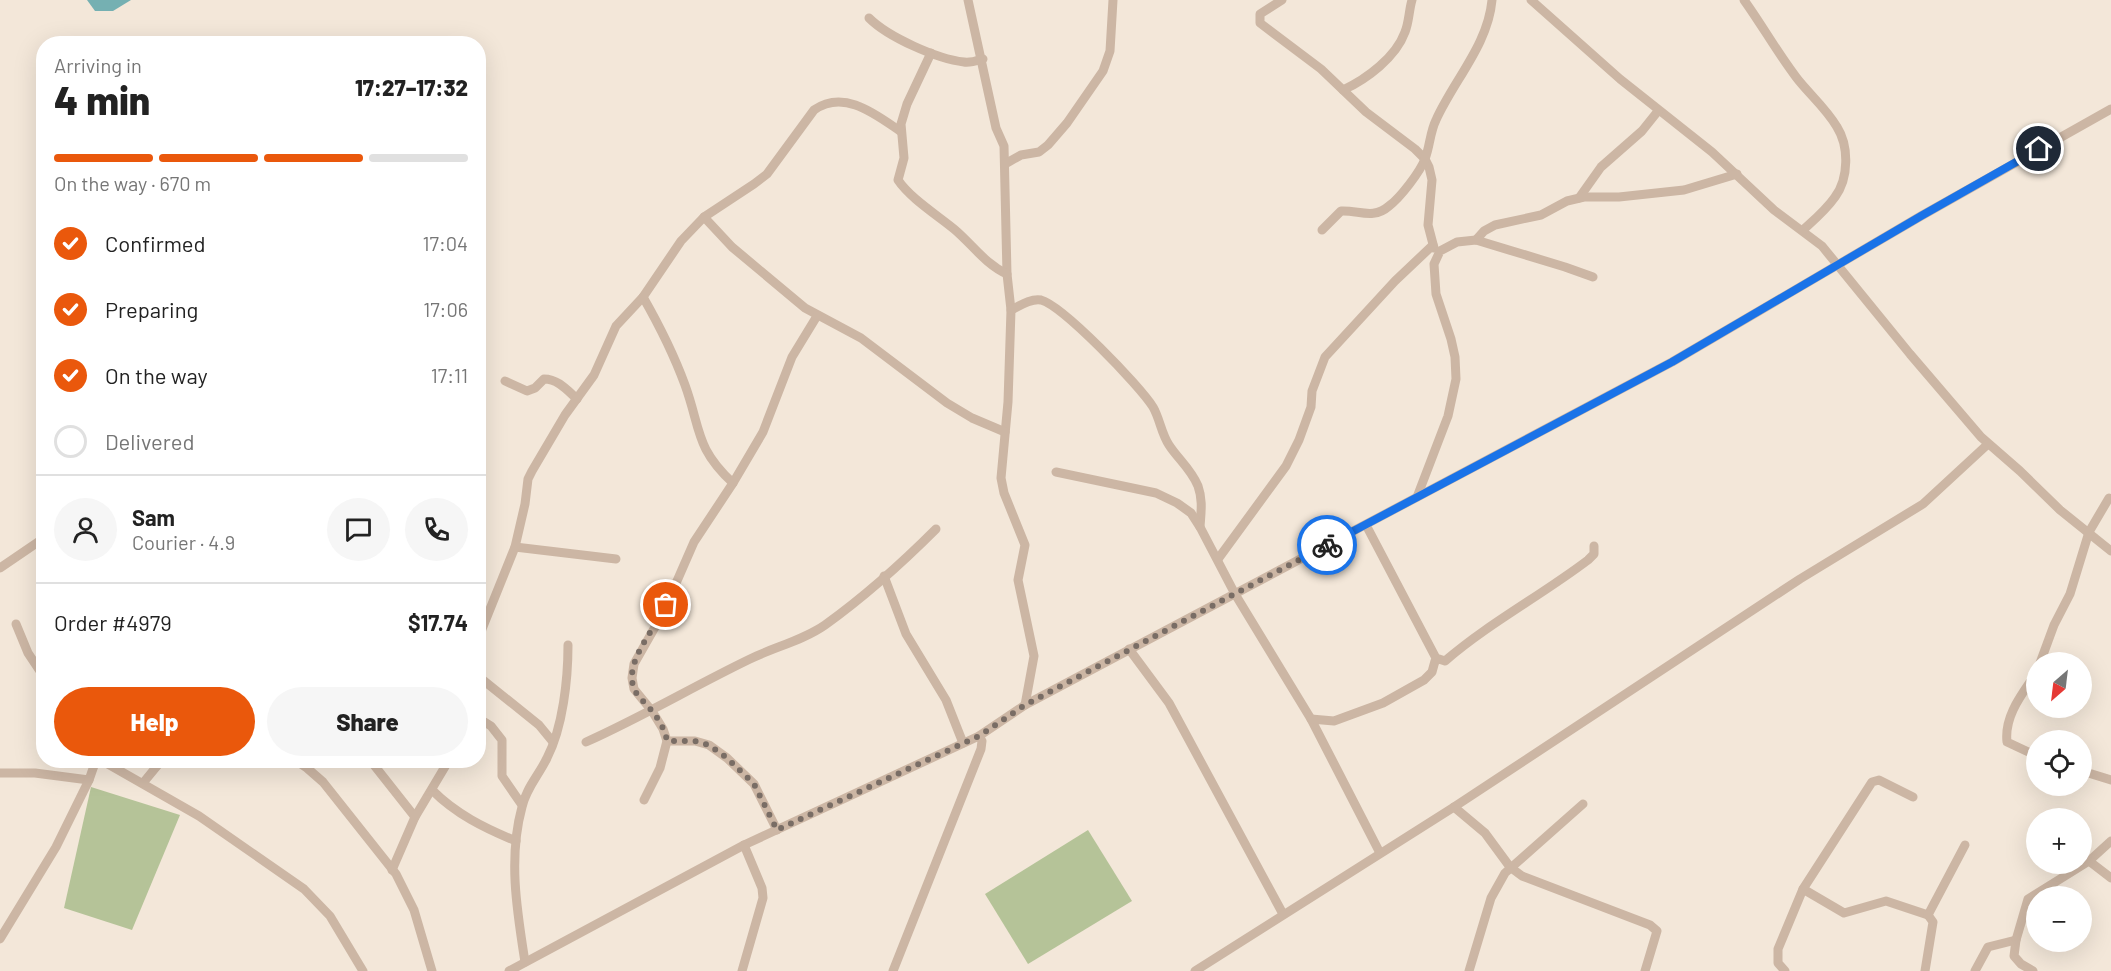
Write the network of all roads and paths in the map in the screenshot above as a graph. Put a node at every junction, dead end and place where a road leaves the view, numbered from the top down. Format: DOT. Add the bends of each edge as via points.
graph roads {
  1 [pos="968,0"];
  2 [pos="1113,0"];
  3 [pos="1282,0"];
  4 [pos="1413,0"];
  5 [pos="1492,0"];
  6 [pos="1531,0"];
  7 [pos="1743,0"];
  8 [pos="869,18"];
  9 [pos="931,53"];
  10 [pos="983,59"];
  11 [pos="1343,90"];
  12 [pos="2111,109"];
  13 [pos="1658,111"];
  14 [pos="900,130"];
  15 [pos="1425,159"];
  16 [pos="1005,164"];
  17 [pos="1737,174"];
  18 [pos="1579,198"];
  19 [pos="704,217"];
  20 [pos="1322,230"];
  21 [pos="1803,230"];
  22 [pos="1476,240"];
  23 [pos="1433,244"];
  24 [pos="1437,256"];
  25 [pos="1837,266"];
  26 [pos="1007,274"];
  27 [pos="1593,277"];
  28 [pos="643,297"];
  29 [pos="1011,310"];
  30 [pos="818,316"];
  31 [pos="505,381"];
  32 [pos="577,399"];
  33 [pos="1005,432"];
  34 [pos="1988,444"];
  35 [pos="1056,472"];
  36 [pos="733,483"];
  37 [pos="1417,498"];
  38 [pos="2109,498"];
  39 [pos="1366,525"];
  40 [pos="1200,526"];
  41 [pos="936,529"];
  42 [pos="2089,532"];
  43 [pos="36,543"];
  44 [pos="1594,546"];
  45 [pos="515,547"];
  46 [pos="2111,552"];
  47 [pos="616,559"];
  48 [pos="1218,559"];
  49 [pos="0,568"];
  50 [pos="884,576"];
  51 [pos="1235,594"];
  52 [pos="486,609"];
  53 [pos="16,624"];
  54 [pos="568,645"];
  55 [pos="1129,649"];
  56 [pos="2044,652"];
  57 [pos="1437,660"];
  58 [pos="36,664"];
  59 [pos="486,684"];
  60 [pos="2026,688"];
  61 [pos="1025,705"];
  62 [pos="652,711"];
  63 [pos="1311,719"];
  64 [pos="486,723"];
  65 [pos="979,736"];
  66 [pos="667,741"];
  67 [pos="553,742"];
  68 [pos="586,742"];
  69 [pos="963,743"];
  70 [pos="2026,751"];
  71 [pos="93,768"];
  72 [pos="116,768"];
  73 [pos="155,768"];
  74 [pos="307,768"];
  75 [pos="376,768"];
  76 [pos="444,768"];
  77 [pos="0,773"];
  78 [pos="2092,774"];
  79 [pos="89,780"];
  80 [pos="2111,780"];
  81 [pos="143,783"];
  82 [pos="432,790"];
  83 [pos="1913,797"];
  84 [pos="644,800"];
  85 [pos="1583,804"];
  86 [pos="522,805"];
  87 [pos="1454,807"];
  88 [pos="415,817"];
  89 [pos="777,830"];
  90 [pos="516,841"];
  91 [pos="2111,841"];
  92 [pos="744,845"];
  93 [pos="1965,845"];
  94 [pos="1380,853"];
  95 [pos="2092,858"];
  96 [pos="2092,863"];
  97 [pos="1510,867"];
  98 [pos="392,870"];
  99 [pos="2067,874"];
  100 [pos="2111,878"];
  101 [pos="1803,890"];
  102 [pos="1283,914"];
  103 [pos="1928,915"];
  104 [pos="0,939"];
  105 [pos="2016,940"];
  106 [pos="525,963"];
  107 [pos="363,971"];
  108 [pos="432,971"];
  109 [pos="509,971"];
  110 [pos="742,971"];
  111 [pos="893,971"];
  112 [pos="1195,971"];
  113 [pos="1469,971"];
  114 [pos="1645,971"];
  115 [pos="1785,971"];
  116 [pos="1925,971"];
  117 [pos="1975,971"];
  118 [pos="2033,971"];
  1 -- 10 [label="street"];
  2 -- 16 [label="street" via="1110,51 1103,71 1048,145"];
  3 -- 11 [label="street" via="1260,14 1260,24"];
  4 -- 11 [label="street" via="1397,48"];
  5 -- 15 [label="street" via="1478,45 1433,126"];
  6 -- 13 [label="street"];
  7 -- 21 [label="street" via="1785,63 1837,126 1842,139 1845,167 1839,192"];
  8 -- 9 [label="street" via="891,36"];
  9 -- 10 [label="street" via="960,62"];
  9 -- 14 [label="street" via="907,104"];
  10 -- 16 [label="street"];
  11 -- 15 [label="street"];
  12 -- 25 [label="street"];
  13 -- 17 [label="street"];
  13 -- 18 [label="street" via="1642,131 1600,167"];
  14 -- 19 [label="street" via="852,103 820,106 767,174"];
  14 -- 26 [label="street" via="904,155 900,182 988,263"];
  15 -- 20 [label="street" via="1388,208 1371,215 1341,211"];
  15 -- 23 [label="street" via="1432,180 1428,225"];
  16 -- 26 [label="street"];
  17 -- 18 [label="street" via="1684,190"];
  17 -- 21 [label="street" via="1774,210"];
  18 -- 22 [label="street" via="1541,214 1495,225"];
  19 -- 28 [label="street" via="681,241"];
  19 -- 30 [label="street" via="738,252"];
  21 -- 25 [label="street"];
  22 -- 24 [label="street" via="1450,244"];
  22 -- 27 [label="street"];
  23 -- 24 [label="street"];
  23 -- 48 [label="street" via="1324,357 1312,391 1311,407 1286,466"];
  24 -- 37 [label="street" via="1436,294 1451,339 1456,379 1448,416"];
  25 -- 34 [label="street"];
  25 -- 37 [label="street" via="1672,362"];
  26 -- 29 [label="street"];
  28 -- 32 [label="street" via="616,326 594,375"];
  28 -- 36 [label="street" via="685,386 701,442"];
  29 -- 33 [label="street"];
  29 -- 40 [label="street" via="1039,300 1054,308 1138,386 1169,444 1195,479 1202,500"];
  30 -- 33 [label="street" via="861,338 947,404"];
  30 -- 36 [label="street" via="792,357 763,432"];
  31 -- 32 [label="street" via="531,391 544,378 549,379"];
  32 -- 45 [label="street" via="530,475"];
  33 -- 61 [label="street" via="1001,478 1024,541 1018,580 1034,656"];
  34 -- 42 [label="street"];
  34 -- 87 [label="street" via="1923,504 1800,579"];
  35 -- 40 [label="street" via="1168,497 1184,507"];
  36 -- 62 [label="street" via="694,542 663,614 634,664 634,689"];
  37 -- 39 [label="street"];
  38 -- 42 [label="street"];
  39 -- 51 [label="street"];
  39 -- 57 [label="street"];
  40 -- 48 [label="street"];
  41 -- 50 [label="street"];
  42 -- 46 [label="street"];
  42 -- 56 [label="street" via="2070,594"];
  43 -- 49 [label="street"];
  44 -- 57 [label="street" via="1594,554 1539,596 1445,661"];
  45 -- 47 [label="street"];
  45 -- 52 [label="street"];
  48 -- 51 [label="street"];
  50 -- 62 [label="street" via="824,626 750,659"];
  50 -- 69 [label="street" via="906,634 946,700"];
  51 -- 55 [label="street"];
  51 -- 63 [label="street"];
  53 -- 58 [label="street"];
  54 -- 67 [label="street" via="568,669"];
  55 -- 61 [label="street"];
  55 -- 102 [label="street" via="1169,703"];
  57 -- 63 [label="street" via="1424,680 1383,703 1334,721"];
  59 -- 67 [label="street" via="539,725"];
  60 -- 70 [label="street" via="2006,724 2007,742"];
  61 -- 65 [label="street"];
  62 -- 66 [label="street"];
  62 -- 68 [label="street"];
  63 -- 94 [label="street"];
  64 -- 86 [label="street" via="502,740 502,776"];
  65 -- 69 [label="street"];
  65 -- 111 [label="street" via="981,749"];
  66 -- 84 [label="street" via="660,768"];
  66 -- 89 [label="street" via="695,741 709,745 727,758 754,784"];
  67 -- 86 [label="street"];
  69 -- 89 [label="street"];
  71 -- 79 [label="street"];
  72 -- 81 [label="street"];
  73 -- 81 [label="street"];
  74 -- 98 [label="street" via="323,782"];
  75 -- 88 [label="street"];
  76 -- 82 [label="street"];
  77 -- 79 [label="street"];
  78 -- 80 [label="street"];
  79 -- 104 [label="street" via="56,847"];
  81 -- 107 [label="street" via="230,836 304,889 330,916"];
  82 -- 88 [label="street"];
  82 -- 90 [label="street" via="444,803 477,824"];
  83 -- 101 [label="street" via="1873,780"];
  85 -- 97 [label="street"];
  86 -- 90 [label="street"];
  87 -- 94 [label="street"];
  87 -- 97 [label="street" via="1485,833"];
  88 -- 98 [label="street"];
  89 -- 92 [label="street"];
  90 -- 106 [label="street" via="515,877"];
  91 -- 95 [label="street"];
  92 -- 106 [label="street"];
  92 -- 110 [label="street" via="763,898"];
  93 -- 103 [label="street"];
  94 -- 102 [label="street"];
  96 -- 100 [label="street"];
  97 -- 113 [label="street" via="1491,898"];
  97 -- 114 [label="street" via="1538,884 1650,925 1656,931 1656,939"];
  98 -- 108 [label="street" via="414,910"];
  99 -- 105 [label="street" via="2029,897"];
  101 -- 103 [label="street" via="1844,913 1887,901"];
  101 -- 115 [label="street" via="1778,949 1778,963"];
  102 -- 112 [label="street"];
  103 -- 116 [label="street" via="1933,922"];
  105 -- 117 [label="street" via="1988,947"];
  105 -- 118 [label="street" via="2016,961"];
  106 -- 109 [label="street"];
}
